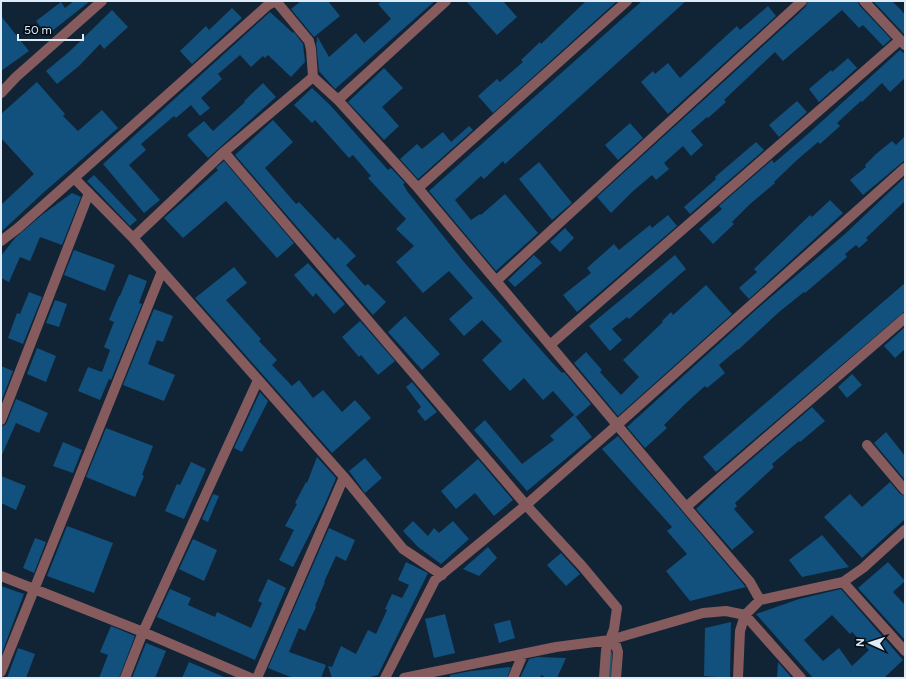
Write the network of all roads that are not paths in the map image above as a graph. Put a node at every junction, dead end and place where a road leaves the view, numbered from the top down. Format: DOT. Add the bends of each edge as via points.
graph roads {
  1 [pos="102,1"];
  2 [pos="276,1"];
  3 [pos="446,1"];
  4 [pos="627,1"];
  5 [pos="802,1"];
  6 [pos="864,1"];
  7 [pos="903,43"];
  8 [pos="313,77"];
  9 [pos="1,93"];
  10 [pos="338,100"];
  11 [pos="224,152"];
  12 [pos="905,168"];
  13 [pos="74,178"];
  14 [pos="418,188"];
  15 [pos="89,193"];
  16 [pos="133,238"];
  17 [pos="1,242"];
  18 [pos="162,271"];
  19 [pos="496,281"];
  20 [pos="905,318"];
  21 [pos="550,345"];
  22 [pos="258,380"];
  23 [pos="1,420"];
  24 [pos="617,425"];
  25 [pos="867,445"];
  26 [pos="344,477"];
  27 [pos="905,490"];
  28 [pos="526,505"];
  29 [pos="686,507"];
  30 [pos="905,530"];
  31 [pos="442,575"];
  32 [pos="1,576"];
  33 [pos="842,582"];
  34 [pos="34,588"];
  35 [pos="760,600"];
  36 [pos="745,614"];
  37 [pos="143,632"];
  38 [pos="612,639"];
  39 [pos="905,651"];
  40 [pos="523,654"];
  41 [pos="1,672"];
  42 [pos="125,678"];
  43 [pos="251,678"];
  44 [pos="257,678"];
  45 [pos="385,678"];
  46 [pos="404,678"];
  47 [pos="513,678"];
  48 [pos="604,678"];
  49 [pos="616,678"];
  50 [pos="738,678"];
  51 [pos="801,678"];
  1 -- 9 [label="street"];
  2 -- 8 [label="street" via="309,41"];
  2 -- 13 [label="street" via="268,5"];
  3 -- 10 [label="street"];
  4 -- 14 [label="street"];
  5 -- 19 [label="street"];
  6 -- 7 [label="street"];
  7 -- 21 [label="street"];
  8 -- 10 [label="street"];
  8 -- 11 [label="street"];
  10 -- 14 [label="street"];
  11 -- 16 [label="street"];
  11 -- 28 [label="street"];
  12 -- 24 [label="street"];
  13 -- 15 [label="street"];
  13 -- 17 [label="street"];
  14 -- 19 [label="street"];
  15 -- 16 [label="street"];
  15 -- 23 [label="street"];
  16 -- 18 [label="street"];
  18 -- 22 [label="street"];
  18 -- 34 [label="street"];
  19 -- 21 [label="street"];
  20 -- 29 [label="street"];
  21 -- 24 [label="street"];
  22 -- 26 [label="street"];
  22 -- 37 [label="street"];
  24 -- 28 [label="street"];
  24 -- 29 [label="street"];
  25 -- 27 [label="street"];
  26 -- 31 [label="street" via="403,549"];
  26 -- 44 [label="street"];
  28 -- 31 [label="street"];
  28 -- 38 [label="street" via="617,608"];
  29 -- 35 [label="street" via="750,582"];
  30 -- 33 [label="street" via="863,568"];
  31 -- 45 [label="street" via="435,580"];
  32 -- 34 [label="street"];
  33 -- 35 [label="street"];
  33 -- 39 [label="street"];
  34 -- 37 [label="street"];
  34 -- 41 [label="street"];
  35 -- 36 [label="street"];
  36 -- 38 [label="street" via="726,611 704,613"];
  36 -- 50 [label="street" via="740,631"];
  36 -- 51 [label="street"];
  37 -- 42 [label="street"];
  37 -- 43 [label="street"];
  38 -- 40 [label="street"];
  38 -- 48 [label="street" via="606,650"];
  38 -- 49 [label="street" via="618,652"];
  40 -- 46 [label="street"];
  40 -- 47 [label="street"];
}
